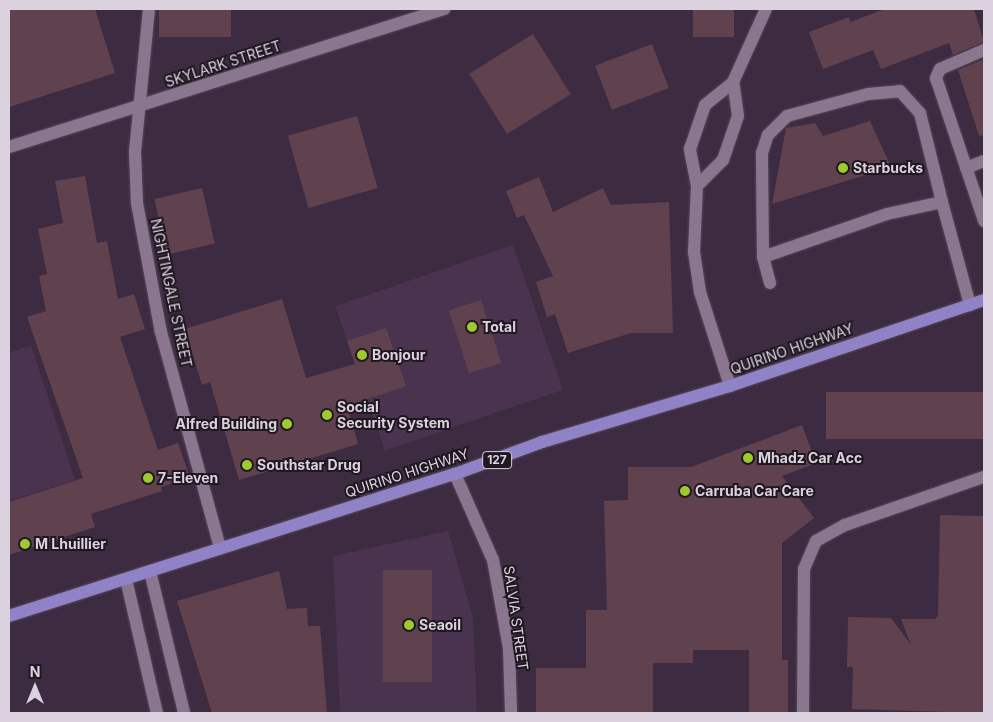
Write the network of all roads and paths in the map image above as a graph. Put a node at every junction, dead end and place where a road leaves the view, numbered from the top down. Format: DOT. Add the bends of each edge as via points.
graph roads {
  1 [pos="149,9"];
  2 [pos="445,9"];
  3 [pos="766,9"];
  4 [pos="984,50"];
  5 [pos="733,82"];
  6 [pos="138,106"];
  7 [pos="9,147"];
  8 [pos="984,161"];
  9 [pos="966,168"];
  10 [pos="696,186"];
  11 [pos="942,202"];
  12 [pos="984,221"];
  13 [pos="763,257"];
  14 [pos="770,283"];
  15 [pos="984,300"];
  16 [pos="970,305"];
  17 [pos="730,386"];
  18 [pos="455,474"];
  19 [pos="984,477"];
  20 [pos="220,548"];
  21 [pos="150,571"];
  22 [pos="126,579"];
  23 [pos="9,616"];
  24 [pos="157,713"];
  25 [pos="184,713"];
  26 [pos="511,713"];
  27 [pos="803,713"];
  1 -- 6 [label="street, NIGHTINGALE STREET"];
  2 -- 6 [label="street, SKYLARK STREET"];
  3 -- 5 [label="street"];
  4 -- 9 [label="street" via="940,69 936,78"];
  5 -- 10 [label="street" via="738,116 723,160"];
  5 -- 10 [label="street" via="705,105 690,149"];
  6 -- 7 [label="street, SKYLARK STREET"];
  6 -- 20 [label="street, NIGHTINGALE STREET" via="135,160 143,251 161,332"];
  8 -- 9 [label="street"];
  9 -- 12 [label="street"];
  10 -- 17 [label="street" via="694,252 700,292"];
  11 -- 13 [label="street" via="887,214"];
  11 -- 13 [label="street" via="920,113 900,91 868,94 787,116 768,135 762,153"];
  11 -- 16 [label="street"];
  13 -- 14 [label="street"];
  15 -- 16 [label="main road, QUIRINO HIGHWAY / 127"];
  16 -- 17 [label="main road, QUIRINO HIGHWAY / 127"];
  17 -- 18 [label="main road, QUIRINO HIGHWAY / 127" via="542,442"];
  18 -- 20 [label="main road, QUIRINO HIGHWAY / 127"];
  18 -- 26 [label="street, SALVIA STREET" via="493,560 509,648"];
  19 -- 27 [label="street" via="845,525 816,541 804,569"];
  20 -- 21 [label="main road, QUIRINO HIGHWAY / 127"];
  21 -- 22 [label="main road, QUIRINO HIGHWAY / 127"];
  21 -- 25 [label="street"];
  22 -- 23 [label="main road, QUIRINO HIGHWAY / 127"];
  22 -- 24 [label="street"];
}
